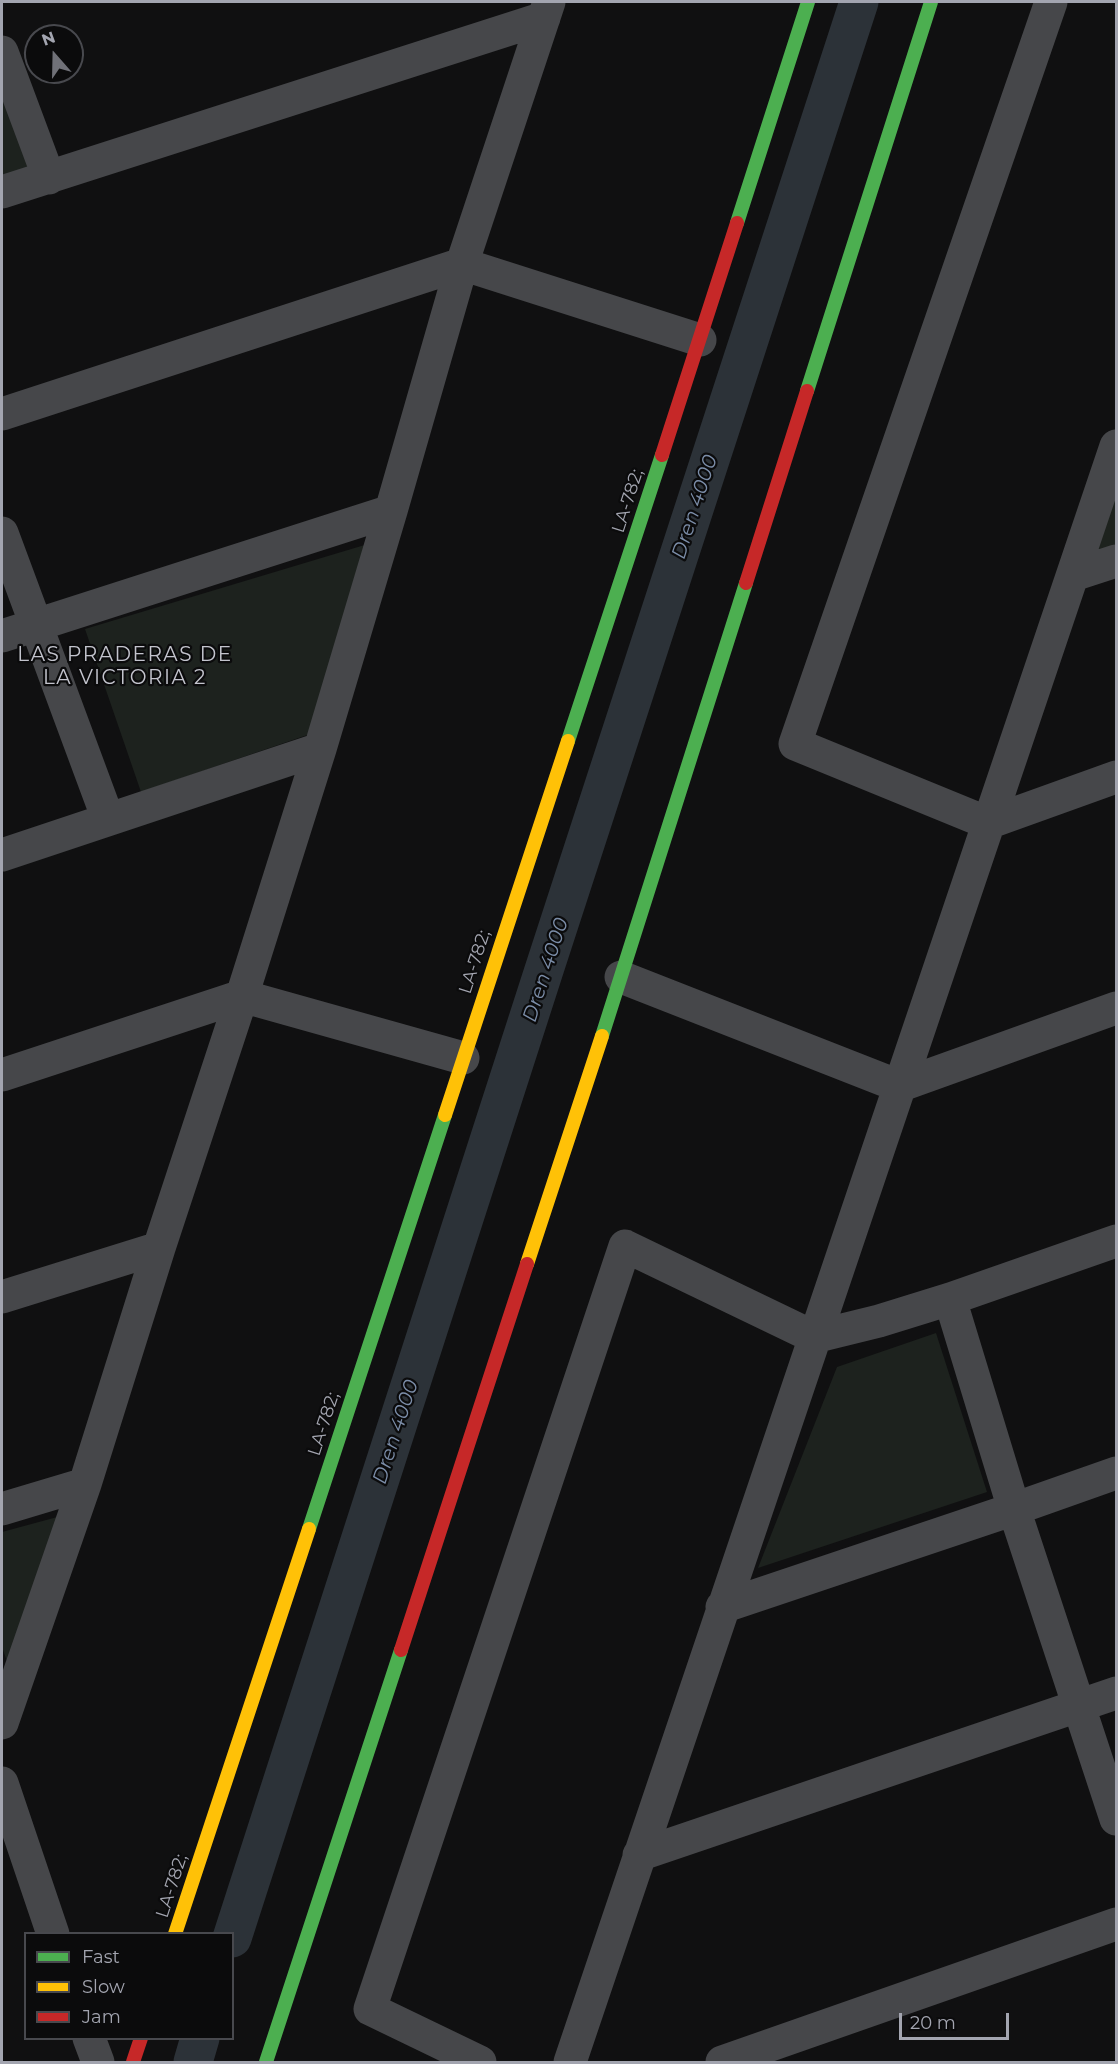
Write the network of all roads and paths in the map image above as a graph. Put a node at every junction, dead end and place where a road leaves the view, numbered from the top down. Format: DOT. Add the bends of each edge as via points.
graph roads {
  1 [pos="808,2"];
  2 [pos="931,2"];
  3 [pos="1051,2"];
  4 [pos="546,10"];
  5 [pos="2,52"];
  6 [pos="49,178"];
  7 [pos="2,192"];
  8 [pos="462,264"];
  9 [pos="700,340"];
  10 [pos="2,414"];
  11 [pos="1116,446"];
  12 [pos="391,511"];
  13 [pos="2,533"];
  14 [pos="1116,561"];
  15 [pos="1072,575"];
  16 [pos="35,625"];
  17 [pos="2,636"];
  18 [pos="320,749"];
  19 [pos="1116,777"];
  20 [pos="108,819"];
  21 [pos="988,823"];
  22 [pos="2,855"];
  23 [pos="621,977"];
  24 [pos="242,996"];
  25 [pos="1116,1008"];
  26 [pos="463,1058"];
  27 [pos="2,1075"];
  28 [pos="899,1086"];
  29 [pos="1116,1241"];
  30 [pos="159,1248"];
  31 [pos="2,1297"];
  32 [pos="950,1299"];
  33 [pos="814,1337"];
  34 [pos="1116,1473"];
  35 [pos="85,1484"];
  36 [pos="2,1509"];
  37 [pos="1014,1509"];
  38 [pos="722,1607"];
  39 [pos="1116,1693"];
  40 [pos="1080,1706"];
  41 [pos="2,1723"];
  42 [pos="2,1784"];
  43 [pos="1116,1819"];
  44 [pos="639,1854"];
  45 [pos="1116,1924"];
  46 [pos="52,1932"];
  47 [pos="176,1932"];
  48 [pos="90,2040"];
  49 [pos="140,2040"];
  50 [pos="98,2062"];
  51 [pos="133,2062"];
  52 [pos="266,2062"];
  53 [pos="480,2062"];
  54 [pos="570,2062"];
  55 [pos="722,2062"];
  1 -- 9 [label="street, LA-782;"];
  2 -- 23 [label="street"];
  3 -- 21 [label="street" via="795,744"];
  4 -- 6 [label="street"];
  4 -- 8 [label="street"];
  5 -- 6 [label="street"];
  6 -- 7 [label="street"];
  8 -- 9 [label="street"];
  8 -- 10 [label="street"];
  8 -- 12 [label="street"];
  9 -- 26 [label="street, LA-782;"];
  11 -- 15 [label="street"];
  12 -- 16 [label="street"];
  12 -- 18 [label="street"];
  13 -- 16 [label="street"];
  14 -- 15 [label="street"];
  15 -- 21 [label="street"];
  16 -- 17 [label="street"];
  16 -- 20 [label="street"];
  18 -- 20 [label="street"];
  18 -- 24 [label="street"];
  19 -- 21 [label="street"];
  20 -- 22 [label="street"];
  21 -- 28 [label="street"];
  23 -- 28 [label="street"];
  23 -- 52 [label="street"];
  24 -- 26 [label="street"];
  24 -- 27 [label="street"];
  24 -- 30 [label="street"];
  25 -- 28 [label="street"];
  26 -- 47 [label="street, LA-782;"];
  28 -- 33 [label="street"];
  29 -- 32 [label="street"];
  30 -- 31 [label="street"];
  30 -- 35 [label="street"];
  32 -- 33 [label="street"];
  32 -- 37 [label="street"];
  33 -- 38 [label="street"];
  33 -- 53 [label="street" via="625,1246 370,2009"];
  34 -- 37 [label="street"];
  35 -- 36 [label="street"];
  35 -- 41 [label="street"];
  37 -- 38 [label="street"];
  37 -- 40 [label="street"];
  38 -- 44 [label="street"];
  39 -- 40 [label="street"];
  40 -- 43 [label="street"];
  40 -- 44 [label="street"];
  42 -- 46 [label="street"];
  44 -- 54 [label="street"];
  45 -- 55 [label="street"];
  48 -- 50 [label="street"];
  49 -- 51 [label="street"];
}
